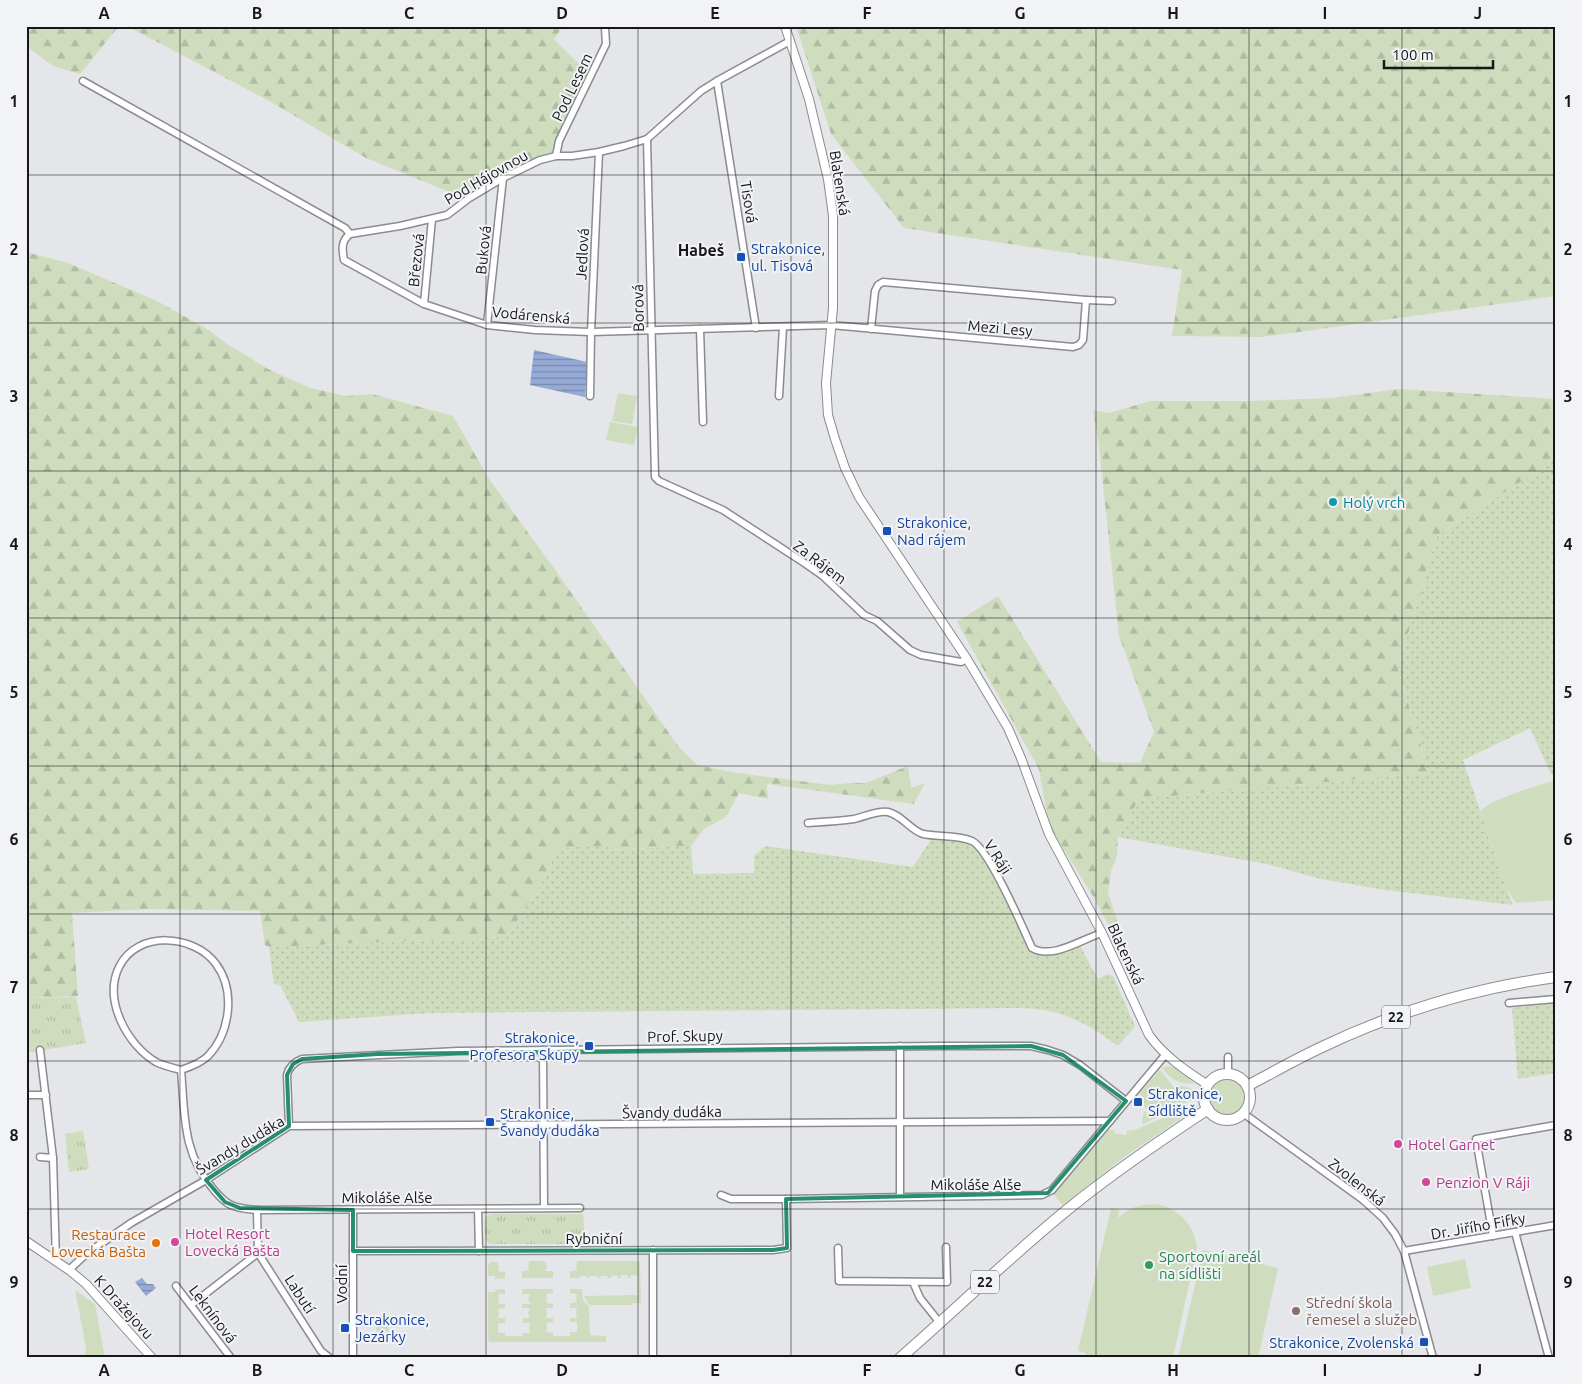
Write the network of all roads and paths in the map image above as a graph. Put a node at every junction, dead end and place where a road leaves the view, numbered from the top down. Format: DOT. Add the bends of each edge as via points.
graph roads {
  1 [pos="785,26"];
  2 [pos="605,28"];
  3 [pos="790,41"];
  4 [pos="83,81"];
  5 [pos="717,81"];
  6 [pos="647,139"];
  7 [pos="599,152"];
  8 [pos="556,156"];
  9 [pos="504,178"];
  10 [pos="432,219"];
  11 [pos="350,234"];
  12 [pos="1086,300"];
  13 [pos="1112,302"];
  14 [pos="424,304"];
  15 [pos="487,325"];
  16 [pos="831,325"];
  17 [pos="783,327"];
  18 [pos="756,328"];
  19 [pos="871,329"];
  20 [pos="700,330"];
  21 [pos="651,331"];
  22 [pos="591,332"];
  23 [pos="590,396"];
  24 [pos="779,396"];
  25 [pos="703,422"];
  26 [pos="655,477"];
  27 [pos="967,658"];
  28 [pos="808,824"];
  29 [pos="1102,933"];
  30 [pos="1556,977"];
  31 [pos="1556,999"];
  32 [pos="1509,1004"];
  33 [pos="900,1046"];
  34 [pos="40,1050"];
  35 [pos="543,1050"];
  36 [pos="1166,1054"];
  37 [pos="1228,1057"];
  38 [pos="181,1070"];
  39 [pos="1228,1074"];
  40 [pos="1208,1085"];
  41 [pos="1247,1086"];
  42 [pos="26,1095"];
  43 [pos="46,1095"];
  44 [pos="1126,1101"];
  45 [pos="1208,1109"];
  46 [pos="1243,1113"];
  47 [pos="1110,1121"];
  48 [pos="900,1122"];
  49 [pos="1556,1125"];
  50 [pos="289,1126"];
  51 [pos="544,1126"];
  52 [pos="40,1157"];
  53 [pos="53,1158"];
  54 [pos="206,1180"];
  55 [pos="721,1195"];
  56 [pos="900,1197"];
  57 [pos="786,1199"];
  58 [pos="544,1208"];
  59 [pos="580,1208"];
  60 [pos="478,1209"];
  61 [pos="258,1210"];
  62 [pos="353,1210"];
  63 [pos="1556,1225"];
  64 [pos="1515,1232"];
  65 [pos="1493,1236"];
  66 [pos="26,1241"];
  67 [pos="946,1247"];
  68 [pos="838,1248"];
  69 [pos="652,1250"];
  70 [pos="353,1251"];
  71 [pos="479,1251"];
  72 [pos="1404,1251"];
  73 [pos="258,1253"];
  74 [pos="56,1261"];
  75 [pos="69,1270"];
  76 [pos="913,1282"];
  77 [pos="176,1286"];
  78 [pos="191,1305"];
  79 [pos="940,1323"];
  80 [pos="152,1358"];
  81 [pos="231,1358"];
  82 [pos="330,1358"];
  83 [pos="353,1358"];
  84 [pos="652,1358"];
  85 [pos="900,1358"];
  86 [pos="1433,1358"];
  87 [pos="1549,1358"];
  1 -- 3 [label="street, Blatenská"];
  2 -- 8 [label="street, Pod Lesem" via="606,44 559,141"];
  3 -- 5 [label="street, Pod Hájovnou"];
  3 -- 16 [label="street, Blatenská" via="809,99 829,188 833,216"];
  4 -- 11 [label="street" via="345,228"];
  5 -- 6 [label="street, Pod Hájovnou" via="701,91"];
  5 -- 18 [label="street, Tisová"];
  6 -- 7 [label="street, Pod Hájovnou"];
  6 -- 21 [label="street, Borová"];
  7 -- 8 [label="street, Pod Hájovnou"];
  7 -- 22 [label="street, Jedlová"];
  8 -- 9 [label="street, Pod Hájovnou" via="540,160"];
  9 -- 10 [label="street, Pod Hájovnou" via="446,215"];
  9 -- 15 [label="street, Buková"];
  10 -- 11 [label="street, Pod Hájovnou"];
  10 -- 14 [label="street, Březová"];
  11 -- 14 [label="street, Vodárenská" via="344,238 344,260"];
  12 -- 13 [label="street"];
  12 -- 19 [label="street" via="883,282 875,291"];
  12 -- 19 [label="street, Mezi Lesy" via="1083,340 1073,347"];
  14 -- 15 [label="street, Vodárenská"];
  15 -- 22 [label="street, Vodárenská"];
  16 -- 17 [label="street, Vodárenská"];
  16 -- 19 [label="street, Mezi Lesy"];
  16 -- 27 [label="street, Blatenská" via="826,383 828,414 845,468 859,497"];
  17 -- 18 [label="street, Vodárenská"];
  17 -- 24 [label="street"];
  18 -- 20 [label="street, Vodárenská"];
  20 -- 21 [label="street, Vodárenská"];
  20 -- 25 [label="street"];
  21 -- 22 [label="street, Vodárenská"];
  21 -- 26 [label="street, Borová"];
  22 -- 23 [label="street, Jedlová"];
  26 -- 27 [label="street, Za Rájem" via="723,510 806,564 910,650 961,662"];
  27 -- 29 [label="street, Blatenská" via="1008,728 1049,834"];
  28 -- 29 [label="street, V Ráji" via="886,811 918,832 971,840 989,862 1036,951 1050,952"];
  29 -- 36 [label="street, Blatenská" via="1144,1026"];
  30 -- 41 [label="main road, 22" via="1491,989 1405,1014 1322,1047"];
  31 -- 32 [label="street"];
  33 -- 35 [label="street, Prof. Skupy"];
  33 -- 44 [label="street, Prof. Skupy" via="1030,1046 1048,1050 1080,1065"];
  33 -- 48 [label="street"];
  34 -- 43 [label="street"];
  35 -- 50 [label="street, Prof. Skupy" via="458,1050 302,1059 293,1064 287,1075"];
  35 -- 51 [label="street"];
  36 -- 40 [label="street, Blatenská"];
  36 -- 44 [label="street, Mikoláše Alše"];
  37 -- 39 [label="street"];
  38 -- 38 [label="street" via="157,1062 142,1052 124,1028 114,999 115,980 122,961 134,949 156,941 185,944 208,956 217,965 228,991 228,1014 216,1046 207,1057"];
  38 -- 54 [label="street, Mikoláše Alše" via="186,1135 192,1155"];
  39 -- 40 [label="main road" via="1216,1077"];
  39 -- 41 [label="main road" via="1239,1077"];
  40 -- 45 [label="main road" via="1204,1097"];
  41 -- 46 [label="main road" via="1250,1100"];
  42 -- 43 [label="street"];
  43 -- 53 [label="street"];
  44 -- 47 [label="street, Mikoláše Alše"];
  45 -- 46 [label="main road" via="1225,1119"];
  45 -- 79 [label="main road, 22" via="1160,1140 1070,1207"];
  46 -- 72 [label="street, Zvolenská" via="1362,1199 1383,1218"];
  47 -- 48 [label="street, Švandy dudáka"];
  47 -- 56 [label="street, Mikoláše Alše" via="1052,1190 1042,1195"];
  48 -- 51 [label="street, Švandy dudáka"];
  48 -- 56 [label="street"];
  49 -- 65 [label="street" via="1476,1139"];
  50 -- 51 [label="street, Švandy dudáka"];
  50 -- 54 [label="street, Švandy dudáka"];
  51 -- 58 [label="street"];
  52 -- 53 [label="street"];
  53 -- 74 [label="street"];
  54 -- 61 [label="street, Mikoláše Alše" via="225,1202"];
  54 -- 75 [label="street, Švandy dudáka" via="131,1224 86,1254"];
  55 -- 57 [label="street, Mikoláše Alše" via="731,1199"];
  56 -- 57 [label="street, Mikoláše Alše"];
  57 -- 69 [label="street, Rybniční" via="786,1248"];
  58 -- 59 [label="street, Mikoláše Alše"];
  58 -- 60 [label="street, Mikoláše Alše"];
  60 -- 62 [label="street, Mikoláše Alše"];
  60 -- 71 [label="street"];
  61 -- 62 [label="street, Mikoláše Alše"];
  61 -- 73 [label="street"];
  62 -- 70 [label="street, Vodní"];
  63 -- 64 [label="street, Dr. Jiřího Fifky"];
  64 -- 65 [label="street, Dr. Jiřího Fifky"];
  64 -- 87 [label="street"];
  65 -- 72 [label="street, Dr. Jiřího Fifky"];
  66 -- 74 [label="street, K Dražejovu"];
  67 -- 76 [label="street" via="947,1282"];
  68 -- 76 [label="street" via="839,1281"];
  69 -- 71 [label="street, Rybniční"];
  69 -- 84 [label="street"];
  70 -- 71 [label="street, Rybniční"];
  70 -- 83 [label="street, Vodní"];
  72 -- 86 [label="street, Zvolenská"];
  73 -- 78 [label="street"];
  73 -- 82 [label="street, Labutí" via="321,1351"];
  74 -- 75 [label="street, K Dražejovu"];
  75 -- 80 [label="street, K Dražejovu" via="97,1295"];
  76 -- 79 [label="street" via="920,1298"];
  77 -- 78 [label="street, Leknínová"];
  78 -- 81 [label="street, Leknínová"];
  79 -- 85 [label="main road, 22"];
}
